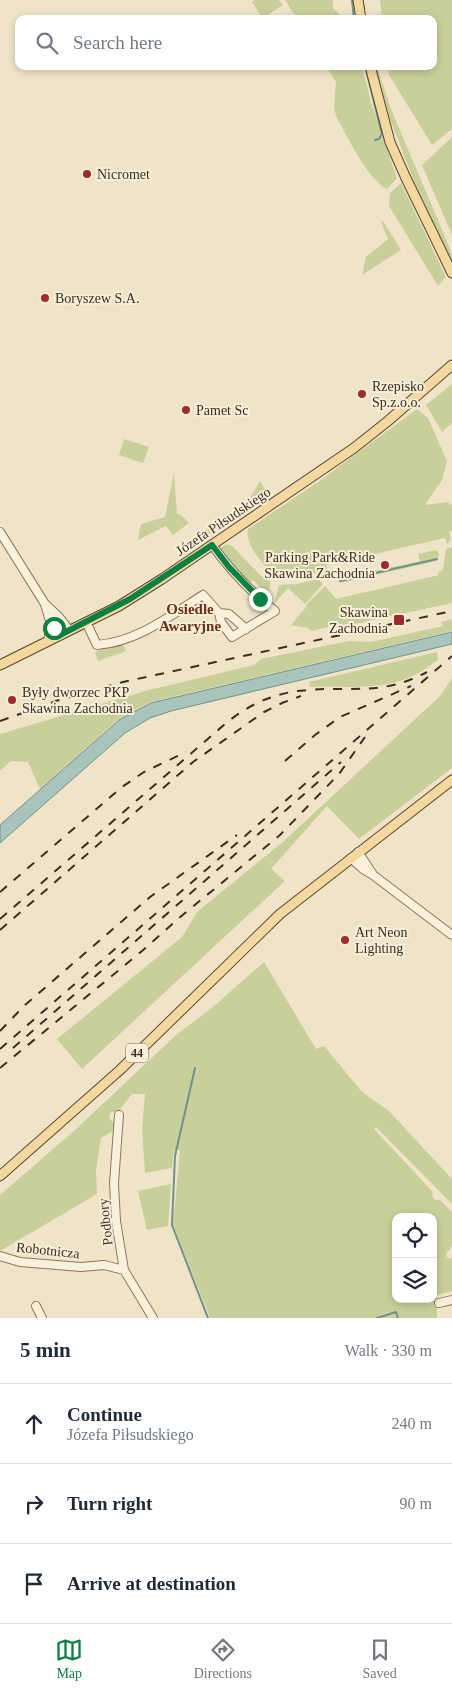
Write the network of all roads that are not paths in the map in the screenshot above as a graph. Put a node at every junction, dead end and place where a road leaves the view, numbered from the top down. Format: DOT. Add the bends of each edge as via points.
graph roads {
  1 [pos="358,0"];
  2 [pos="360,15"];
  3 [pos="371,70"];
  4 [pos="452,273"];
  5 [pos="452,357"];
  6 [pos="452,364"];
  7 [pos="442,372"];
  8 [pos="0,532"];
  9 [pos="212,545"];
  10 [pos="45,604"];
  11 [pos="219,613"];
  12 [pos="86,622"];
  13 [pos="51,624"];
  14 [pos="246,629"];
  15 [pos="69,630"];
  16 [pos="60,635"];
  17 [pos="48,641"];
  18 [pos="0,665"];
  19 [pos="452,780"];
  20 [pos="354,855"];
  21 [pos="452,935"];
  22 [pos="119,1115"];
  23 [pos="0,1176"];
  24 [pos="0,1256"];
  25 [pos="124,1270"];
  26 [pos="452,1300"];
  27 [pos="439,1303"];
  28 [pos="36,1306"];
  29 [pos="42,1318"];
  30 [pos="153,1318"];
  1 -- 2 [label="main road"];
  3 -- 4 [label="main road" via="390,142"];
  5 -- 7 [label="main road, Józefa Piłsudskiego"];
  6 -- 7 [label="main road, Józefa Piłsudskiego"];
  7 -- 9 [label="main road, Józefa Piłsudskiego" via="354,448"];
  8 -- 10 [label="street"];
  9 -- 12 [label="main road, Józefa Piłsudskiego" via="138,595"];
  9 -- 14 [label="street" via="229,567 275,611"];
  10 -- 13 [label="street"];
  10 -- 15 [label="street"];
  11 -- 12 [label="street" via="203,595 129,638 102,644 97,644"];
  11 -- 14 [label="street" via="229,614"];
  11 -- 14 [label="street" via="221,622 232,637"];
  12 -- 15 [label="main road, Józefa Piłsudskiego"];
  13 -- 16 [label="street"];
  13 -- 17 [label="street"];
  15 -- 16 [label="main road, Józefa Piłsudskiego"];
  16 -- 17 [label="main road, Józefa Piłsudskiego"];
  17 -- 18 [label="main road, Józefa Piłsudskiego"];
  19 -- 20 [label="main road, 44"];
  20 -- 21 [label="street" via="373,874"];
  20 -- 23 [label="main road, 44" via="280,914 120,1070"];
  22 -- 25 [label="street, Podbory" via="114,1193"];
  24 -- 25 [label="street, Robotnicza" via="20,1262 81,1267 104,1265"];
  25 -- 30 [label="street, Podbory"];
  26 -- 27 [label="street"];
  28 -- 29 [label="street"];
}
